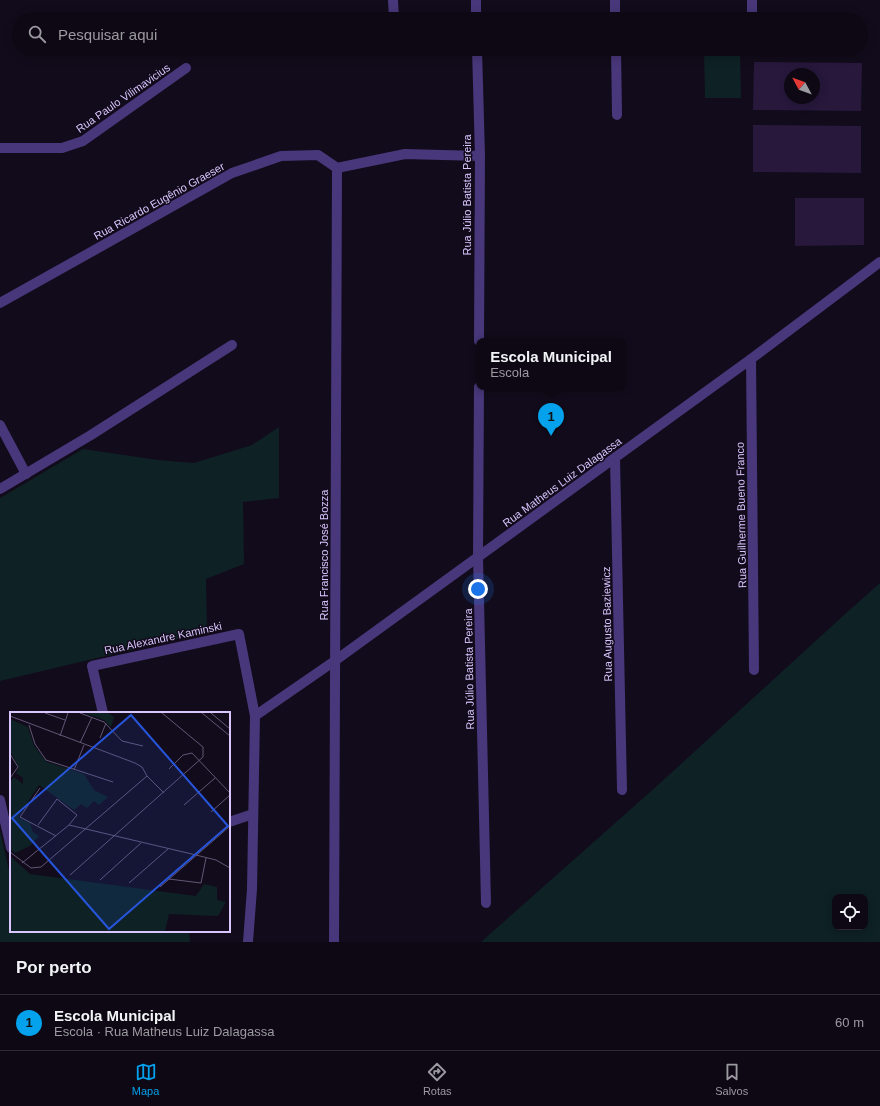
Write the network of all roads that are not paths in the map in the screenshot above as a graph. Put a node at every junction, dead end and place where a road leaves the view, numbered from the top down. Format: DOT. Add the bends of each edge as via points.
graph roads {
  1 [pos="393,0"];
  2 [pos="476,0"];
  3 [pos="615,0"];
  4 [pos="752,0"];
  5 [pos="394,12"];
  6 [pos="476,12"];
  7 [pos="615,12"];
  8 [pos="752,12"];
  9 [pos="477,56"];
  10 [pos="616,56"];
  11 [pos="186,68"];
  12 [pos="617,115"];
  13 [pos="0,148"];
  14 [pos="480,156"];
  15 [pos="337,168"];
  16 [pos="880,262"];
  17 [pos="0,303"];
  18 [pos="479,338"];
  19 [pos="232,345"];
  20 [pos="751,360"];
  21 [pos="479,390"];
  22 [pos="0,425"];
  23 [pos="615,458"];
  24 [pos="26,474"];
  25 [pos="0,489"];
  26 [pos="478,557"];
  27 [pos="336,660"];
  28 [pos="754,670"];
  29 [pos="103,712"];
  30 [pos="254,716"];
  31 [pos="622,790"];
  32 [pos="0,800"];
  33 [pos="253,814"];
  34 [pos="230,822"];
  35 [pos="10,844"];
  36 [pos="486,903"];
  37 [pos="248,942"];
  38 [pos="334,942"];
  1 -- 5 [label="street"];
  2 -- 6 [label="street"];
  3 -- 7 [label="street"];
  4 -- 8 [label="street"];
  9 -- 14 [label="street, Rua Júlio Batista Pereira"];
  10 -- 12 [label="street"];
  11 -- 13 [label="street, Rua Paulo Vilimavicius" via="83,141 62,148"];
  14 -- 15 [label="street" via="405,154"];
  14 -- 18 [label="street, Rua Júlio Batista Pereira"];
  15 -- 17 [label="street, Rua Ricardo Eugênio Graeser" via="318,155 281,156 232,173"];
  15 -- 27 [label="street, Rua Francisco José Bozza"];
  16 -- 20 [label="street, Rua Matheus Luiz Dalagassa"];
  19 -- 24 [label="street"];
  20 -- 23 [label="street, Rua Matheus Luiz Dalagassa"];
  20 -- 28 [label="street, Rua Guilherme Bueno Franco"];
  21 -- 26 [label="street, Rua Júlio Batista Pereira"];
  22 -- 24 [label="street"];
  23 -- 26 [label="street, Rua Matheus Luiz Dalagassa"];
  23 -- 31 [label="street, Rua Augusto Baziewicz"];
  24 -- 25 [label="street"];
  26 -- 27 [label="street, Rua Matheus Luiz Dalagassa"];
  26 -- 36 [label="street, Rua Júlio Batista Pereira"];
  27 -- 30 [label="street, Rua Matheus Luiz Dalagassa"];
  27 -- 38 [label="street, Rua Francisco José Bozza"];
  29 -- 30 [label="street, Rua Alexandre Kaminski" via="92,666 239,634"];
  30 -- 33 [label="street"];
  32 -- 35 [label="street"];
  33 -- 34 [label="street"];
  33 -- 37 [label="street"];
}
